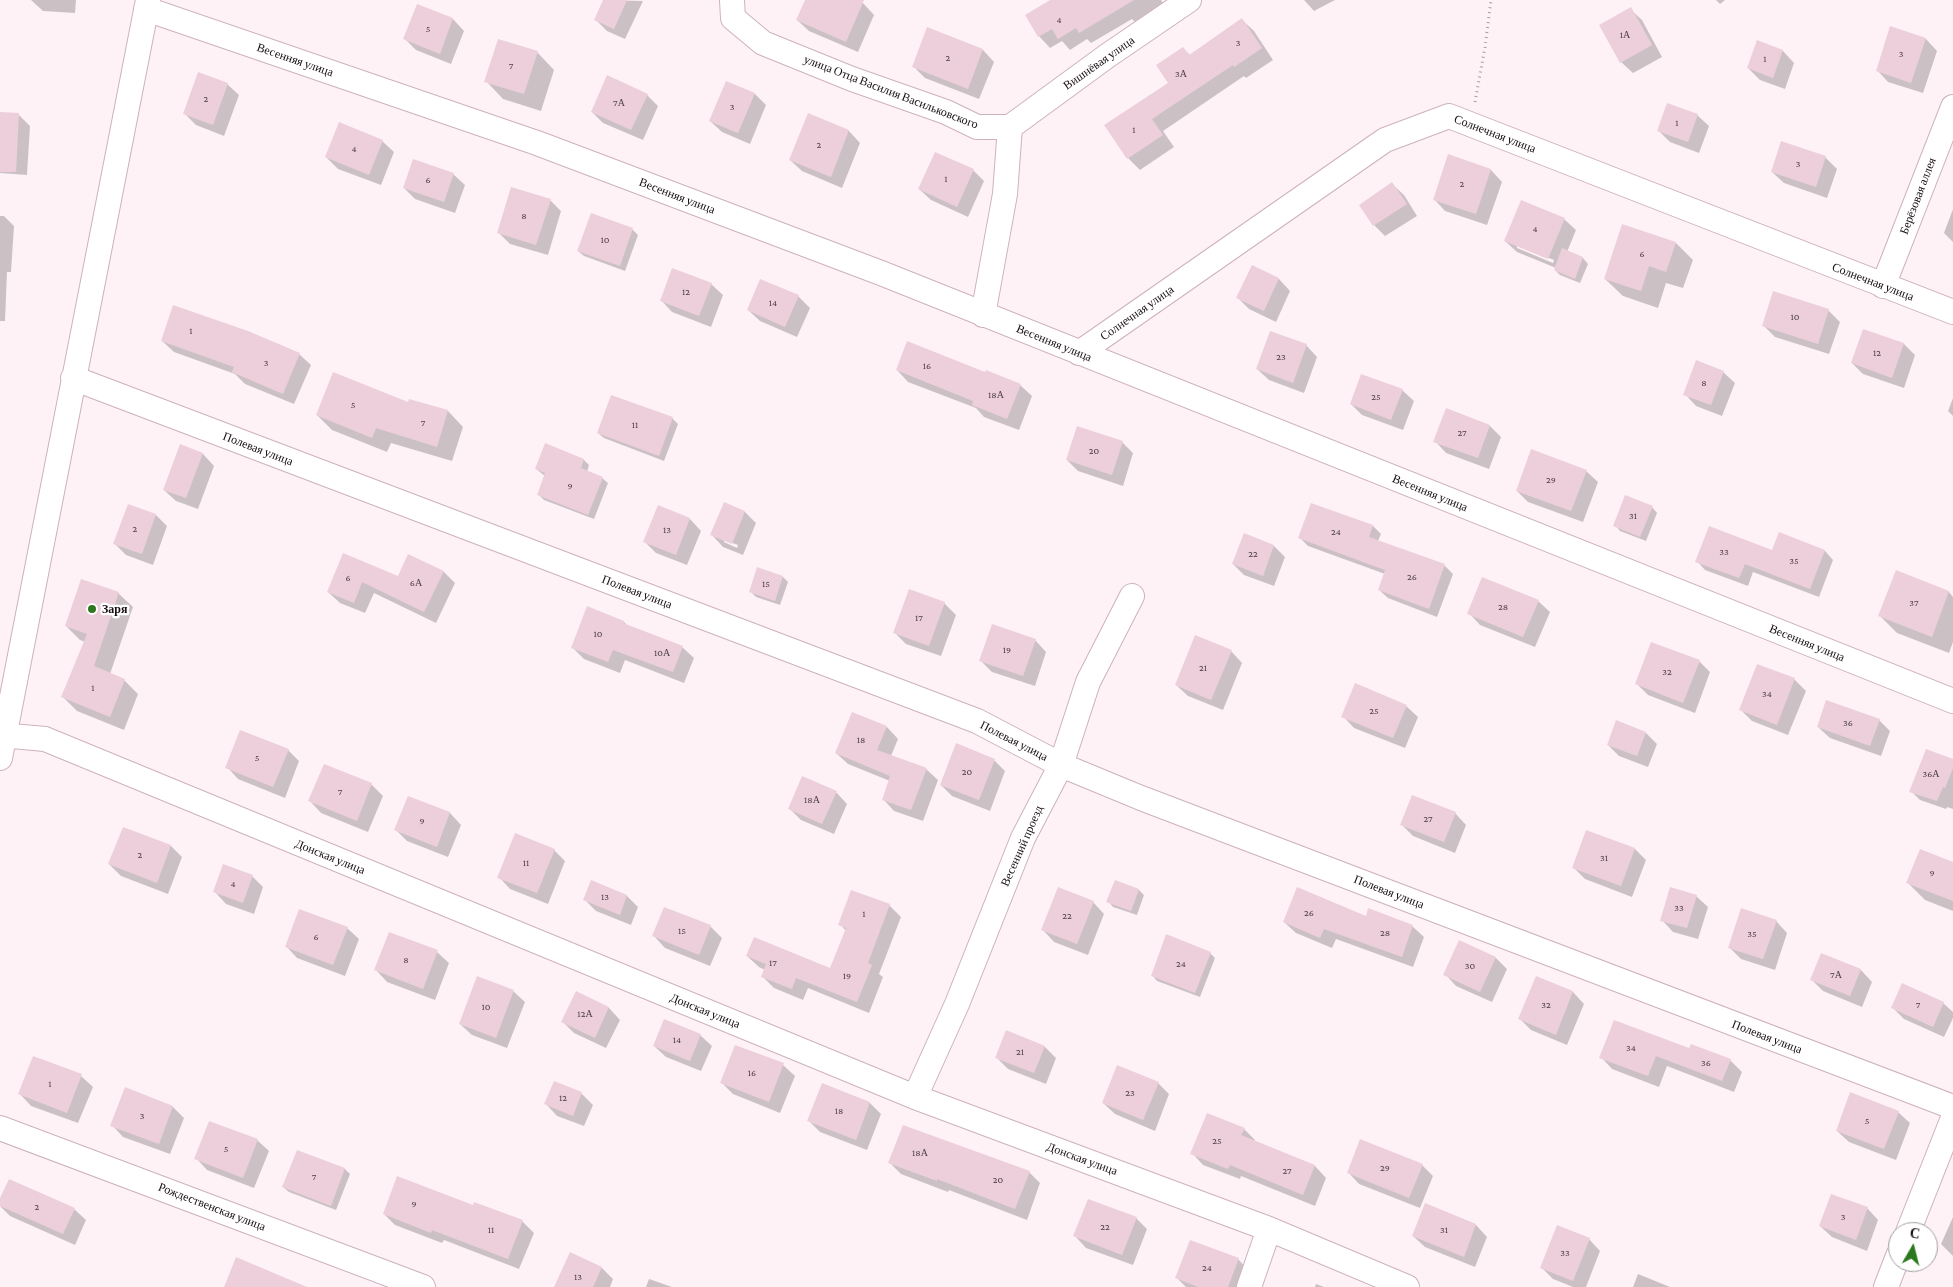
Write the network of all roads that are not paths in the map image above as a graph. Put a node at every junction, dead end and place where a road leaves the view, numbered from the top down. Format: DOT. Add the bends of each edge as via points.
graph roads {
  1 [pos="732,0"];
  2 [pos="1189,0"];
  3 [pos="147,5"];
  4 [pos="1953,107"];
  5 [pos="1010,127"];
  6 [pos="1883,286"];
  7 [pos="1953,312"];
  8 [pos="983,315"];
  9 [pos="1079,353"];
  10 [pos="73,378"];
  11 [pos="1132,596"];
  12 [pos="1953,701"];
  13 [pos="1,743"];
  14 [pos="1061,765"];
  15 [pos="915,1098"];
  16 [pos="1953,1107"];
  17 [pos="1953,1118"];
  18 [pos="0,1128"];
  19 [pos="1912,1222"];
  20 [pos="1270,1229"];
  21 [pos="1892,1272"];
  22 [pos="424,1287"];
  23 [pos="1249,1287"];
  24 [pos="1407,1287"];
  25 [pos="1886,1287"];
  1 -- 5 [label="street, улица Отца Василия Васильковского" via="732,18 763,43 977,126"];
  2 -- 5 [label="street, Вишнёвая улица"];
  3 -- 8 [label="street, Весенняя улица" via="537,143"];
  3 -- 10 [label="street"];
  4 -- 6 [label="street, Берёзовая аллея"];
  5 -- 8 [label="street" via="1005,194"];
  6 -- 7 [label="street, Солнечная улица"];
  6 -- 9 [label="street, Солнечная улица" via="1449,116 1386,140"];
  8 -- 9 [label="street, Весенняя улица"];
  9 -- 12 [label="street, Весенняя улица"];
  10 -- 13 [label="street"];
  10 -- 14 [label="street, Полевая улица" via="977,721"];
  11 -- 14 [label="street, Весенний проезд" via="1088,682"];
  13 -- 15 [label="street, Донская улица" via="45,739"];
  14 -- 15 [label="street, Весенний проезд" via="1023,838 957,1004"];
  14 -- 16 [label="street, Полевая улица"];
  15 -- 20 [label="street, Донская улица"];
  17 -- 19 [label="street"];
  18 -- 22 [label="street, Рождественская улица"];
  20 -- 23 [label="street"];
  20 -- 24 [label="street, Донская улица"];
  21 -- 25 [label="street"];
}
